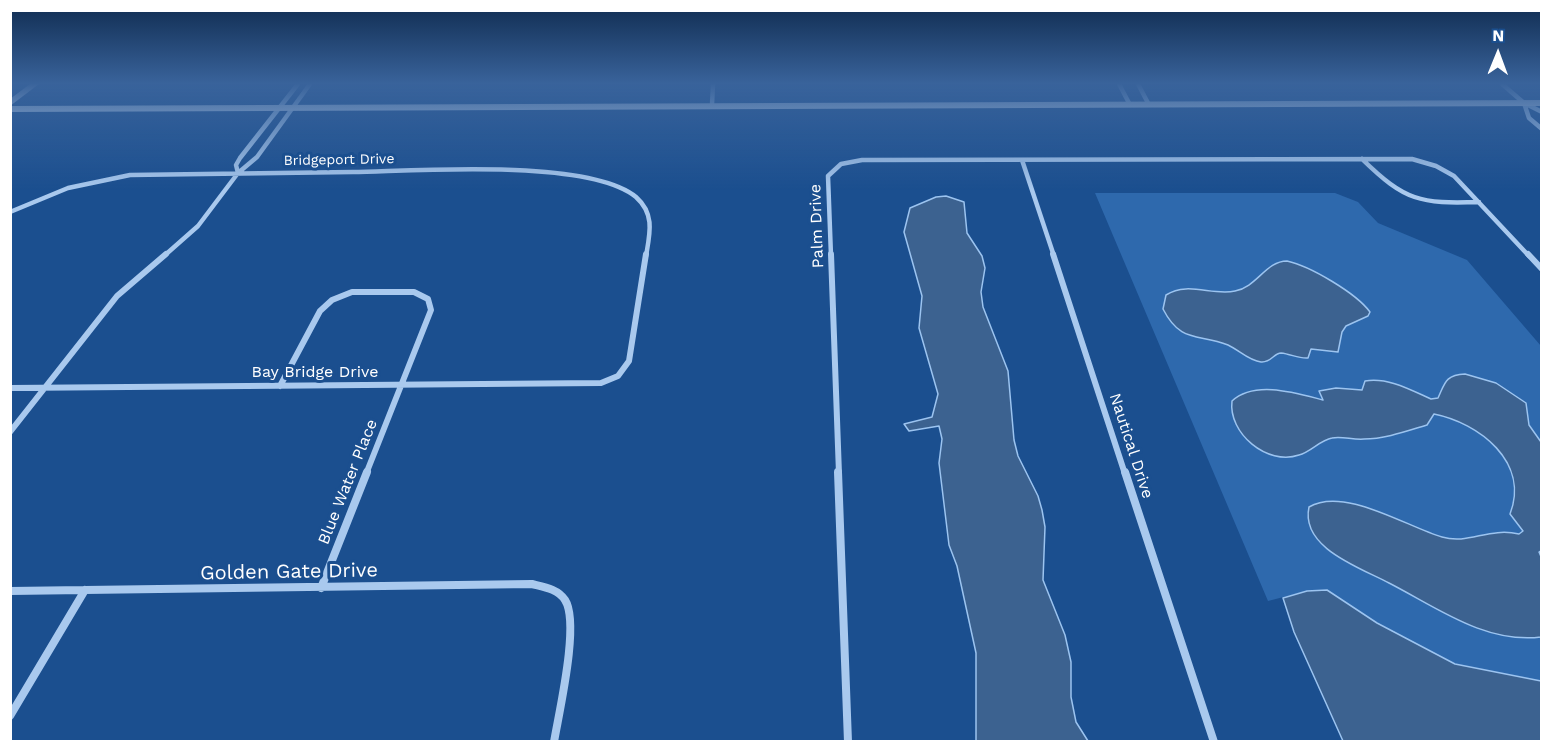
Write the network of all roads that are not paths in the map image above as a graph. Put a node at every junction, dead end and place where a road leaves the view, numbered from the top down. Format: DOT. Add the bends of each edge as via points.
graph roads {
  1 [pos="270,119"];
  2 [pos="285,119"];
  3 [pos="1530,119"];
  4 [pos="1542,129"];
  5 [pos="243,153"];
  6 [pos="260,153"];
  7 [pos="1362,159"];
  8 [pos="1022,160"];
  9 [pos="238,173"];
  10 [pos="1479,202"];
  11 [pos="10,212"];
  12 [pos="1542,269"];
  13 [pos="618,376"];
  14 [pos="401,385"];
  15 [pos="280,386"];
  16 [pos="10,388"];
  17 [pos="45,388"];
  18 [pos="10,432"];
  19 [pos="321,588"];
  20 [pos="85,590"];
  21 [pos="10,591"];
  22 [pos="10,716"];
  23 [pos="555,741"];
  24 [pos="848,741"];
  25 [pos="1214,741"];
  1 -- 5 [label="street"];
  2 -- 6 [label="street"];
  3 -- 4 [label="street"];
  5 -- 6 [label="street"];
  5 -- 9 [label="street" via="236,165"];
  6 -- 9 [label="street"];
  7 -- 8 [label="street, Palm Drive"];
  7 -- 10 [label="street" via="1386,184 1415,199"];
  7 -- 10 [label="street, Palm Drive" via="1412,159 1436,166 1454,176"];
  8 -- 24 [label="street, Palm Drive" via="862,160 841,164 828,176"];
  8 -- 25 [label="street, Nautical Drive"];
  9 -- 11 [label="street, Bridgeport Drive" via="107,177 44,195"];
  9 -- 13 [label="street, Bridgeport Drive" via="522,170 590,179 633,194 646,208 651,225 631,352"];
  9 -- 17 [label="street" via="198,226 117,296"];
  10 -- 12 [label="street, Palm Drive"];
  13 -- 14 [label="street, Bay Bridge Drive" via="601,383 576,385"];
  14 -- 15 [label="street, Bay Bridge Drive"];
  14 -- 15 [label="street, Blue Water Place" via="431,310 428,299 414,292 352,292 332,300 320,311"];
  14 -- 19 [label="street, Blue Water Place"];
  15 -- 17 [label="street, Bay Bridge Drive"];
  16 -- 17 [label="street, Bay Bridge Drive"];
  17 -- 18 [label="street"];
  19 -- 20 [label="street, Golden Gate Drive"];
  19 -- 23 [label="street, Golden Gate Drive" via="532,584 552,588 564,596 571,610 572,628"];
  20 -- 21 [label="street, Golden Gate Drive"];
  20 -- 22 [label="street"];
}
